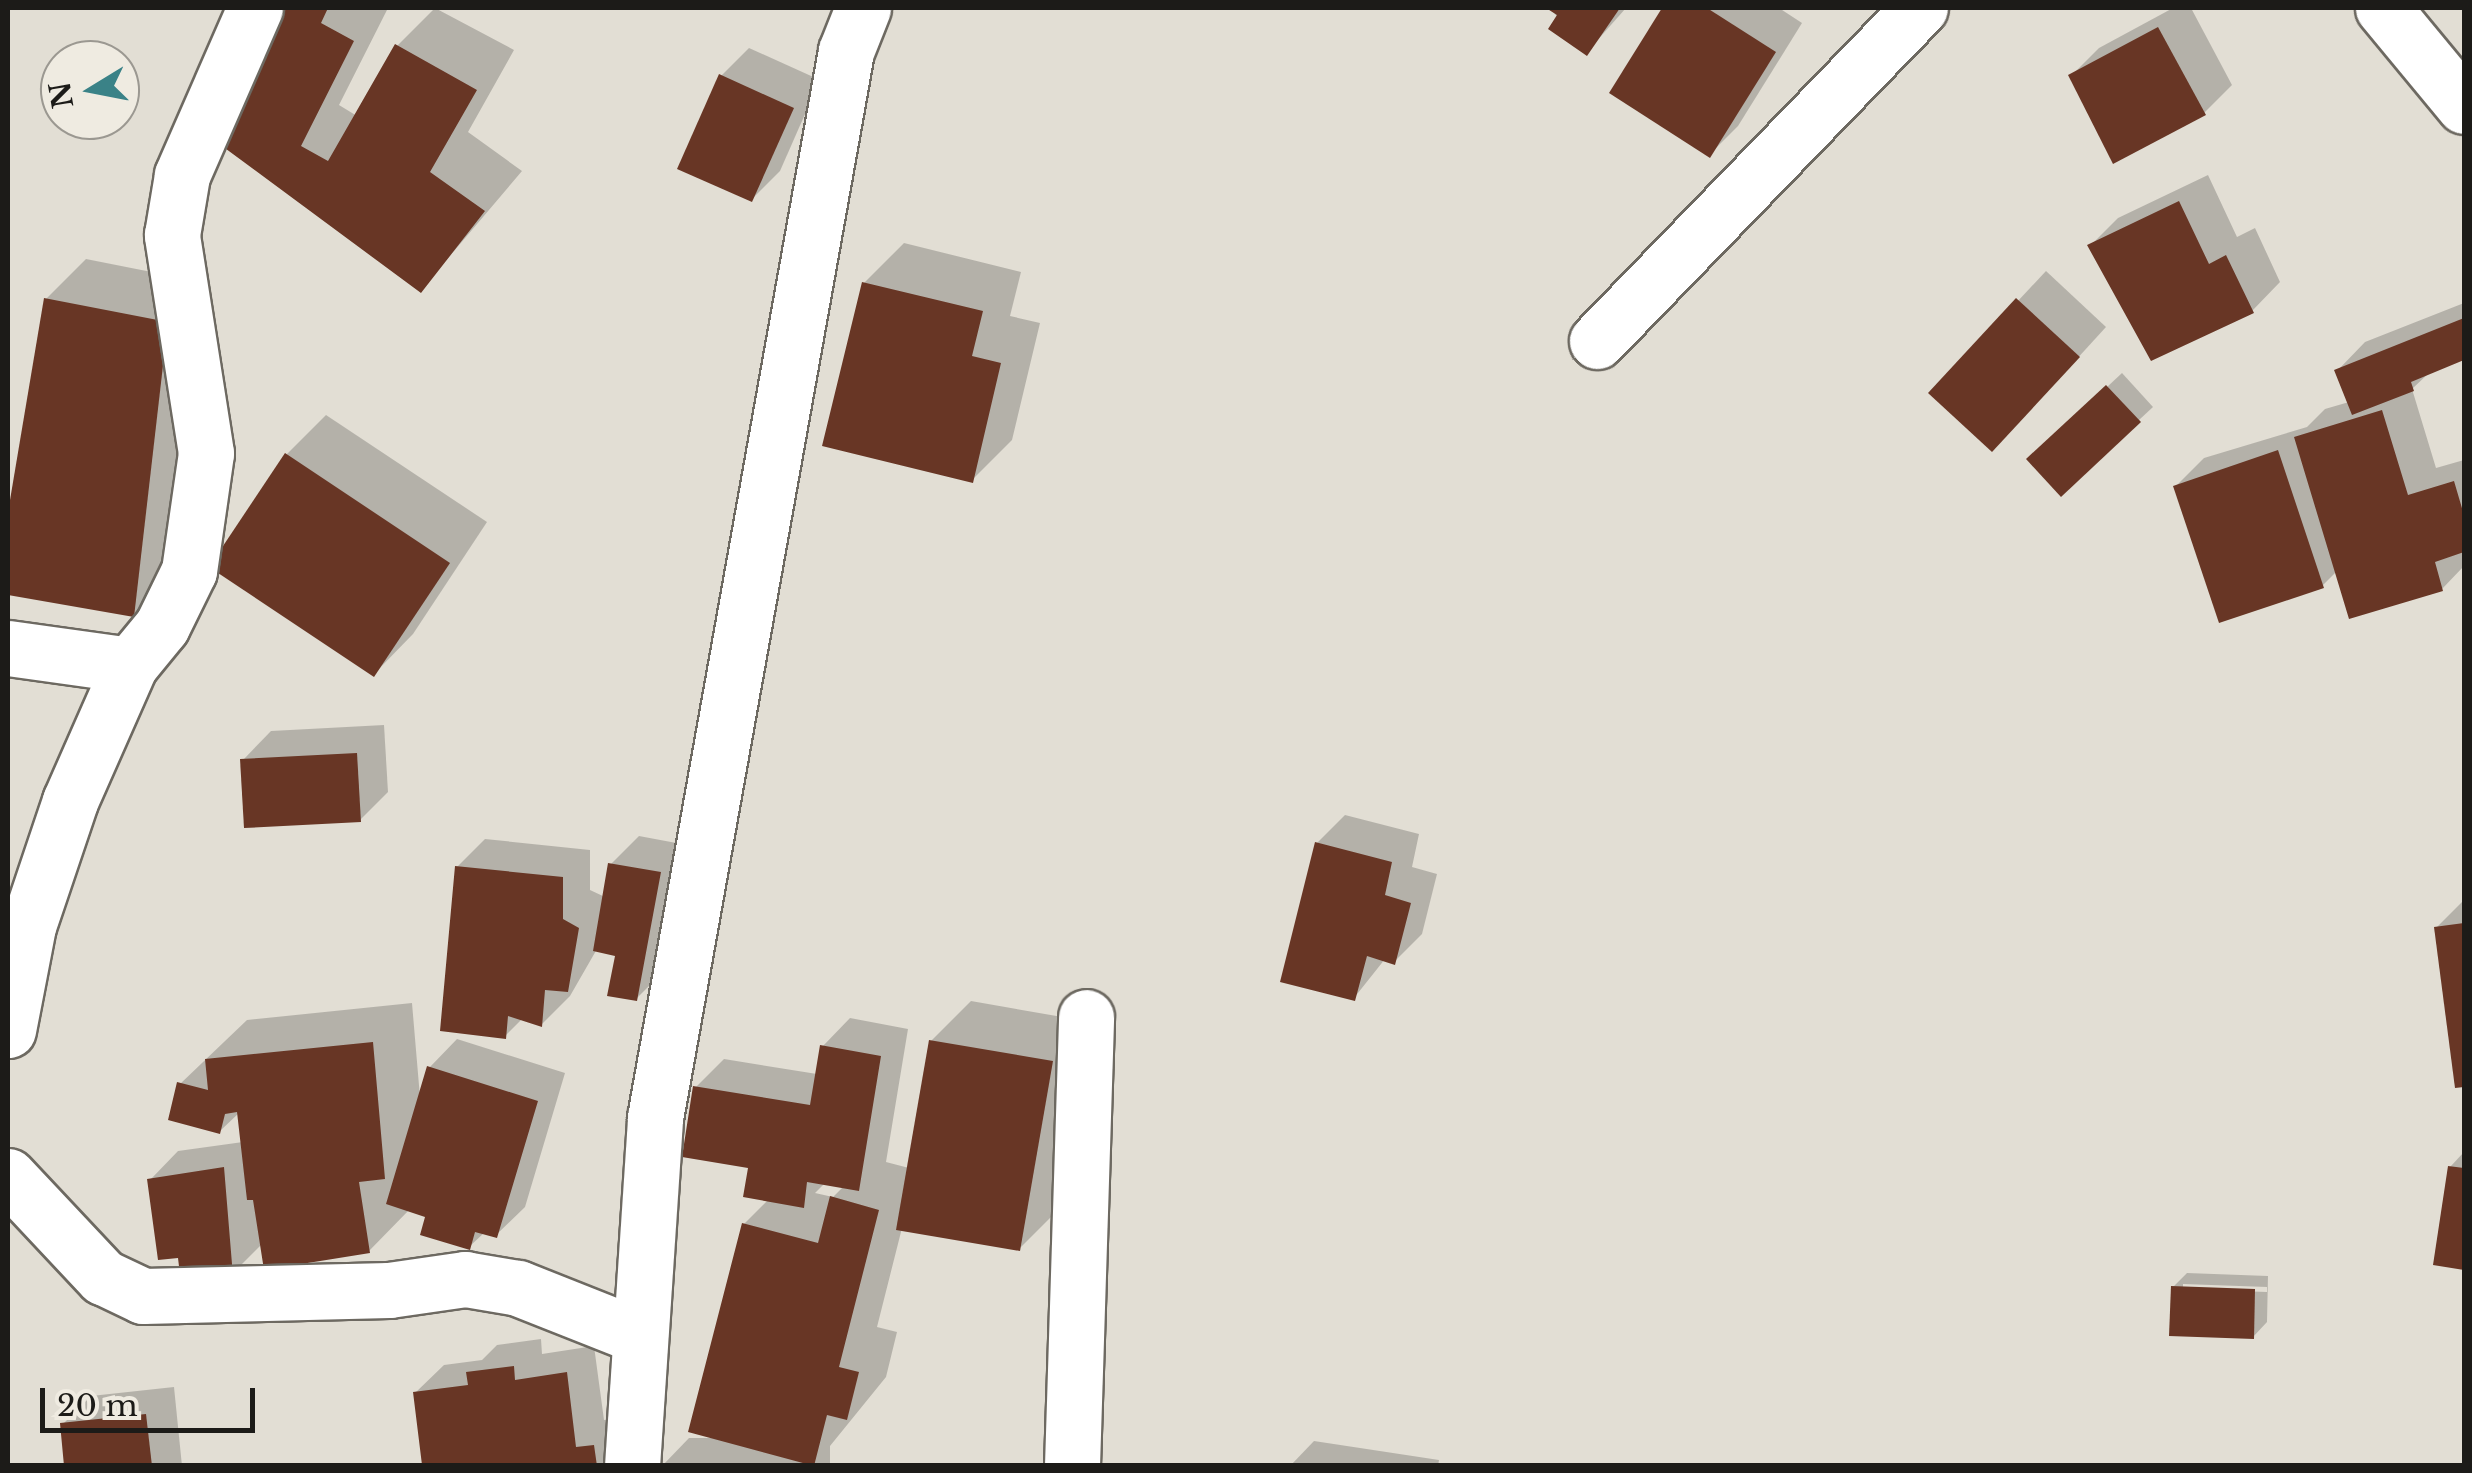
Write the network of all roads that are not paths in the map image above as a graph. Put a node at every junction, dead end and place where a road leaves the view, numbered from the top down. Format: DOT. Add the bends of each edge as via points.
graph roads {
  1 [pos="255,8"];
  2 [pos="863,8"];
  3 [pos="1920,8"];
  4 [pos="2383,8"];
  5 [pos="2464,106"];
  6 [pos="1596,341"];
  7 [pos="8,648"];
  8 [pos="130,665"];
  9 [pos="1086,1017"];
  10 [pos="8,1030"];
  11 [pos="8,1176"];
  12 [pos="636,1335"];
  13 [pos="632,1466"];
  14 [pos="1072,1466"];
  1 -- 8 [label="street" via="182,175 172,235 206,453 201,514 189,571 162,626"];
  2 -- 12 [label="street" via="846,51 689,905 656,1118"];
  3 -- 6 [label="street"];
  4 -- 5 [label="street"];
  7 -- 8 [label="street"];
  8 -- 10 [label="street" via="70,801 28,926"];
  9 -- 14 [label="street"];
  11 -- 12 [label="street" via="102,1277 144,1296 388,1290 466,1279 518,1288"];
  12 -- 13 [label="street"];
}
